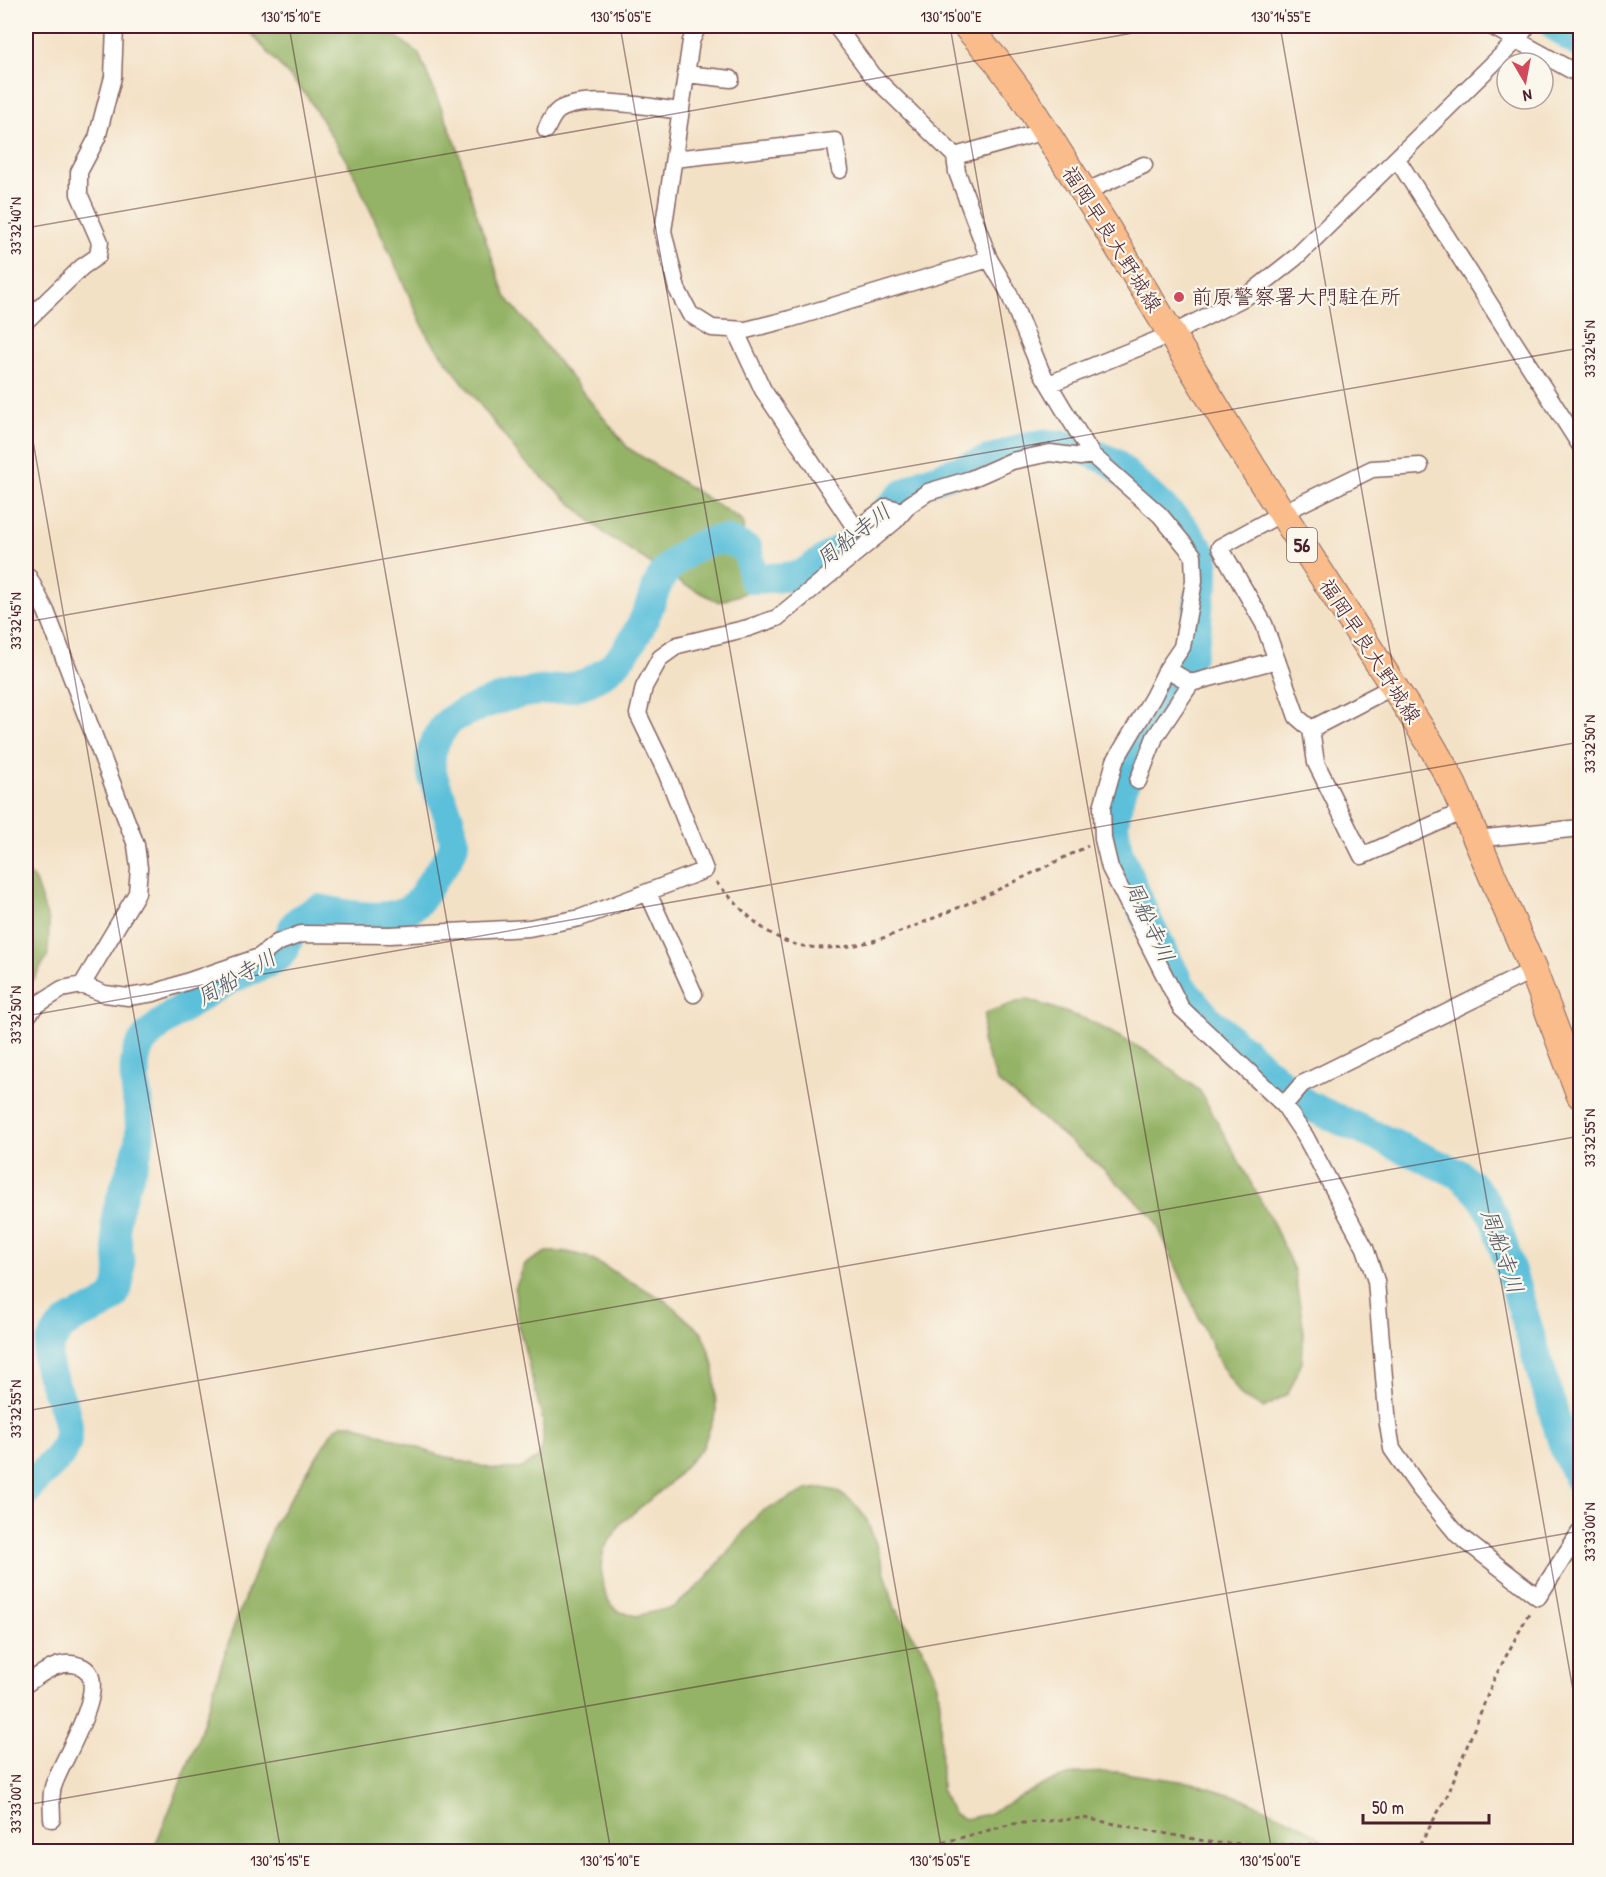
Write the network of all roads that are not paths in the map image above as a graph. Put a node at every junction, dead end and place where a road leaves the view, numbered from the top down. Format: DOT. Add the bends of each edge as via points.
graph roads {
  1 [pos="115,26"];
  2 [pos="698,26"];
  3 [pos="836,26"];
  4 [pos="966,26"];
  5 [pos="1491,26"];
  6 [pos="1523,32"];
  7 [pos="686,74"];
  8 [pos="1581,75"];
  9 [pos="731,79"];
  10 [pos="681,111"];
  11 [pos="546,130"];
  12 [pos="1044,131"];
  13 [pos="955,156"];
  14 [pos="674,159"];
  15 [pos="1397,159"];
  16 [pos="1144,165"];
  17 [pos="840,170"];
  18 [pos="1083,193"];
  19 [pos="989,259"];
  20 [pos="26,321"];
  21 [pos="735,330"];
  22 [pos="1172,334"];
  23 [pos="1049,384"];
  24 [pos="1581,445"];
  25 [pos="1088,449"];
  26 [pos="1419,466"];
  27 [pos="903,511"];
  28 [pos="1282,513"];
  29 [pos="26,575"];
  30 [pos="1277,660"];
  31 [pos="1169,670"];
  32 [pos="1189,682"];
  33 [pos="1394,686"];
  34 [pos="1311,729"];
  35 [pos="1138,781"];
  36 [pos="1464,811"];
  37 [pos="1581,828"];
  38 [pos="1476,839"];
  39 [pos="648,893"];
  40 [pos="1533,970"];
  41 [pos="82,985"];
  42 [pos="694,994"];
  43 [pos="26,1018"];
  44 [pos="1581,1095"];
  45 [pos="1284,1105"];
  46 [pos="1581,1532"];
  47 [pos="26,1684"];
  48 [pos="52,1819"];
  1 -- 20 [label="street" via="113,77 97,138 79,172 79,194 100,242 98,256"];
  2 -- 7 [label="street" via="691,41"];
  3 -- 13 [label="street" via="872,75"];
  4 -- 12 [label="main road, 福岡早良大野城線 / 56" via="996,60"];
  5 -- 6 [label="street"];
  6 -- 8 [label="street"];
  6 -- 15 [label="street"];
  7 -- 9 [label="street"];
  7 -- 10 [label="street"];
  10 -- 11 [label="street" via="599,102 574,104 557,111"];
  10 -- 14 [label="street"];
  12 -- 13 [label="street"];
  12 -- 18 [label="main road, 福岡早良大野城線 / 56"];
  13 -- 19 [label="street" via="957,172"];
  14 -- 17 [label="street" via="834,134"];
  14 -- 21 [label="street" via="663,231 677,289 690,314 712,328"];
  15 -- 22 [label="street" via="1295,258 1247,296"];
  15 -- 24 [label="street"];
  16 -- 18 [label="street"];
  18 -- 22 [label="main road, 福岡早良大野城線 / 56"];
  19 -- 21 [label="street" via="790,319"];
  19 -- 23 [label="street" via="1008,291"];
  21 -- 27 [label="street" via="763,390 856,529 887,507"];
  22 -- 23 [label="street"];
  22 -- 28 [label="main road, 福岡早良大野城線 / 56"];
  23 -- 25 [label="street"];
  25 -- 27 [label="street" via="1081,457 1050,453 1012,461 928,492"];
  25 -- 31 [label="street" via="1160,515 1193,555 1194,581 1182,646"];
  26 -- 28 [label="street" via="1372,469"];
  27 -- 39 [label="street" via="777,618 678,645 660,658 644,687 638,714 705,870"];
  28 -- 30 [label="street" via="1220,547 1264,624"];
  28 -- 33 [label="main road, 福岡早良大野城線 / 56"];
  29 -- 41 [label="street" via="46,611 136,846 137,893"];
  30 -- 32 [label="street"];
  30 -- 34 [label="street" via="1297,717"];
  31 -- 32 [label="street"];
  31 -- 45 [label="street" via="1115,761 1102,807 1103,839 1110,868 1181,1008"];
  32 -- 35 [label="street" via="1155,737"];
  33 -- 34 [label="street"];
  33 -- 36 [label="main road, 福岡早良大野城線 / 56" via="1430,742"];
  34 -- 36 [label="street" via="1316,763 1362,856"];
  36 -- 38 [label="main road, 福岡早良大野城線 / 56"];
  37 -- 38 [label="street"];
  38 -- 40 [label="main road, 福岡早良大野城線 / 56"];
  39 -- 41 [label="street" via="580,918 529,928 390,935 301,934 277,943 259,957 154,993 128,997"];
  39 -- 42 [label="street"];
  40 -- 44 [label="main road, 福岡早良大野城線 / 56"];
  40 -- 45 [label="street" via="1302,1084"];
  41 -- 43 [label="street" via="62,989 35,1006"];
  45 -- 46 [label="street" via="1365,1248 1376,1281 1392,1449 1458,1535 1538,1596"];
  47 -- 48 [label="street" via="51,1667 70,1663 82,1666 91,1675 87,1713 52,1788"];
}
